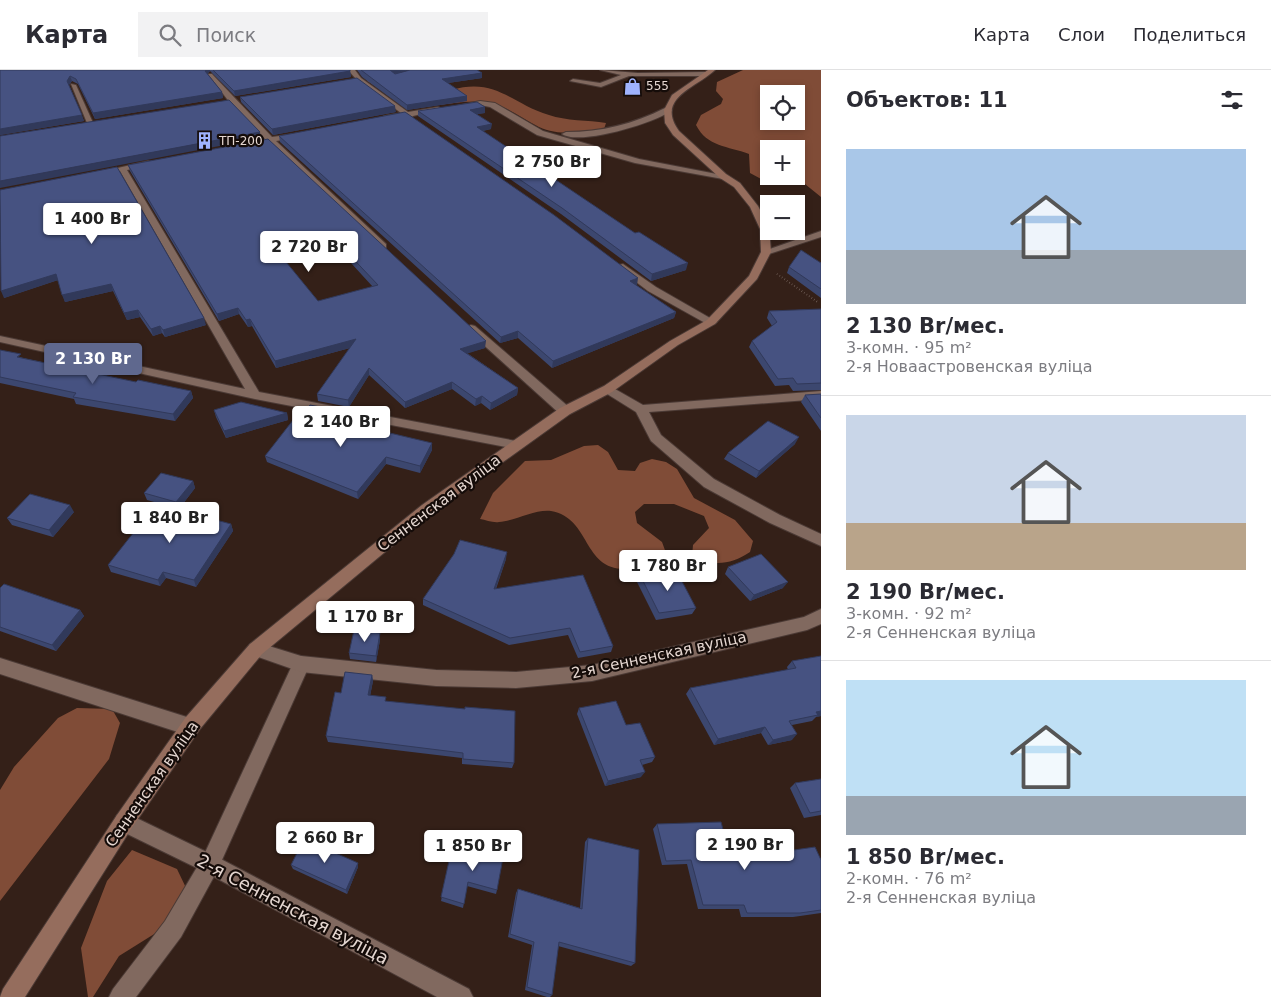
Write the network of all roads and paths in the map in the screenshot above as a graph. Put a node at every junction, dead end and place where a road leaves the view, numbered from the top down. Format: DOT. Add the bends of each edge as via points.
graph roads {
  1 [pos="351,70"];
  2 [pos="603,70"];
  3 [pos="708,72"];
  4 [pos="627,74"];
  5 [pos="210,75"];
  6 [pos="573,81"];
  7 [pos="72,85"];
  8 [pos="452,107"];
  9 [pos="443,109"];
  10 [pos="668,110"];
  11 [pos="406,114"];
  12 [pos="377,120"];
  13 [pos="100,121"];
  14 [pos="91,123"];
  15 [pos="82,124"];
  16 [pos="422,125"];
  17 [pos="309,133"];
  18 [pos="540,133"];
  19 [pos="271,140"];
  20 [pos="243,145"];
  21 [pos="160,161"];
  22 [pos="122,168"];
  23 [pos="94,174"];
  24 [pos="724,176"];
  25 [pos="821,234"];
  26 [pos="766,252"];
  27 [pos="391,254"];
  28 [pos="612,259"];
  29 [pos="760,262"];
  30 [pos="819,304"];
  31 [pos="463,321"];
  32 [pos="711,322"];
  33 [pos="0,339"];
  34 [pos="608,389"];
  35 [pos="256,395"];
  36 [pos="821,395"];
  37 [pos="641,409"];
  38 [pos="565,411"];
  39 [pos="516,445"];
  40 [pos="821,540"];
  41 [pos="821,616"];
  42 [pos="256,650"];
  43 [pos="301,664"];
  44 [pos="0,666"];
  45 [pos="190,727"];
  46 [pos="124,822"];
  47 [pos="210,864"];
  48 [pos="11,997"];
  49 [pos="121,997"];
  50 [pos="461,997"];
  1 -- 11 [label="street" via="355,80"];
  2 -- 4 [label="street"];
  3 -- 4 [label="street"];
  3 -- 10 [label="street" via="674,96"];
  4 -- 6 [label="street" via="601,84"];
  5 -- 19 [label="street"];
  7 -- 14 [label="street"];
  8 -- 18 [label="street" via="480,103 492,105"];
  9 -- 11 [label="street"];
  10 -- 18 [label="street" via="611,131 577,135"];
  10 -- 24 [label="street" via="669,123 676,134"];
  11 -- 12 [label="street"];
  11 -- 16 [label="street"];
  13 -- 14 [label="street"];
  14 -- 15 [label="street"];
  17 -- 19 [label="street"];
  18 -- 24 [label="street" via="638,161"];
  19 -- 20 [label="street"];
  19 -- 27 [label="street"];
  21 -- 22 [label="street"];
  22 -- 23 [label="street"];
  22 -- 35 [label="street"];
  24 -- 26 [label="street" via="737,185 754,206 765,228"];
  25 -- 26 [label="street"];
  26 -- 29 [label="street, Сенненская вуліца"];
  28 -- 32 [label="street" via="652,289"];
  29 -- 30 [label="path"];
  29 -- 32 [label="street, Сенненская вуліца" via="753,276"];
  31 -- 38 [label="street"];
  32 -- 34 [label="street, Сенненская вуліца" via="674,343"];
  33 -- 35 [label="street"];
  34 -- 37 [label="street"];
  34 -- 38 [label="street, Сенненская вуліца"];
  35 -- 39 [label="street"];
  36 -- 37 [label="street"];
  37 -- 40 [label="street" via="656,438 709,483"];
  38 -- 39 [label="street, Сенненская вуліца"];
  39 -- 42 [label="street, Сенненская вуліца" via="427,509"];
  41 -- 43 [label="street, 2-я Сенненская вуліца" via="807,623 592,673 516,680 436,678"];
  42 -- 43 [label="street, 2-я Сенненская вуліца"];
  42 -- 45 [label="street, Сенненская вуліца"];
  43 -- 47 [label="street"];
  44 -- 45 [label="street"];
  45 -- 46 [label="street, Сенненская вуліца"];
  46 -- 47 [label="street, 2-я Сенненская вуліца"];
  46 -- 48 [label="street, Сенненская вуліца"];
  47 -- 49 [label="street" via="173,929"];
  47 -- 50 [label="street, 2-я Сенненская вуліца"];
}
